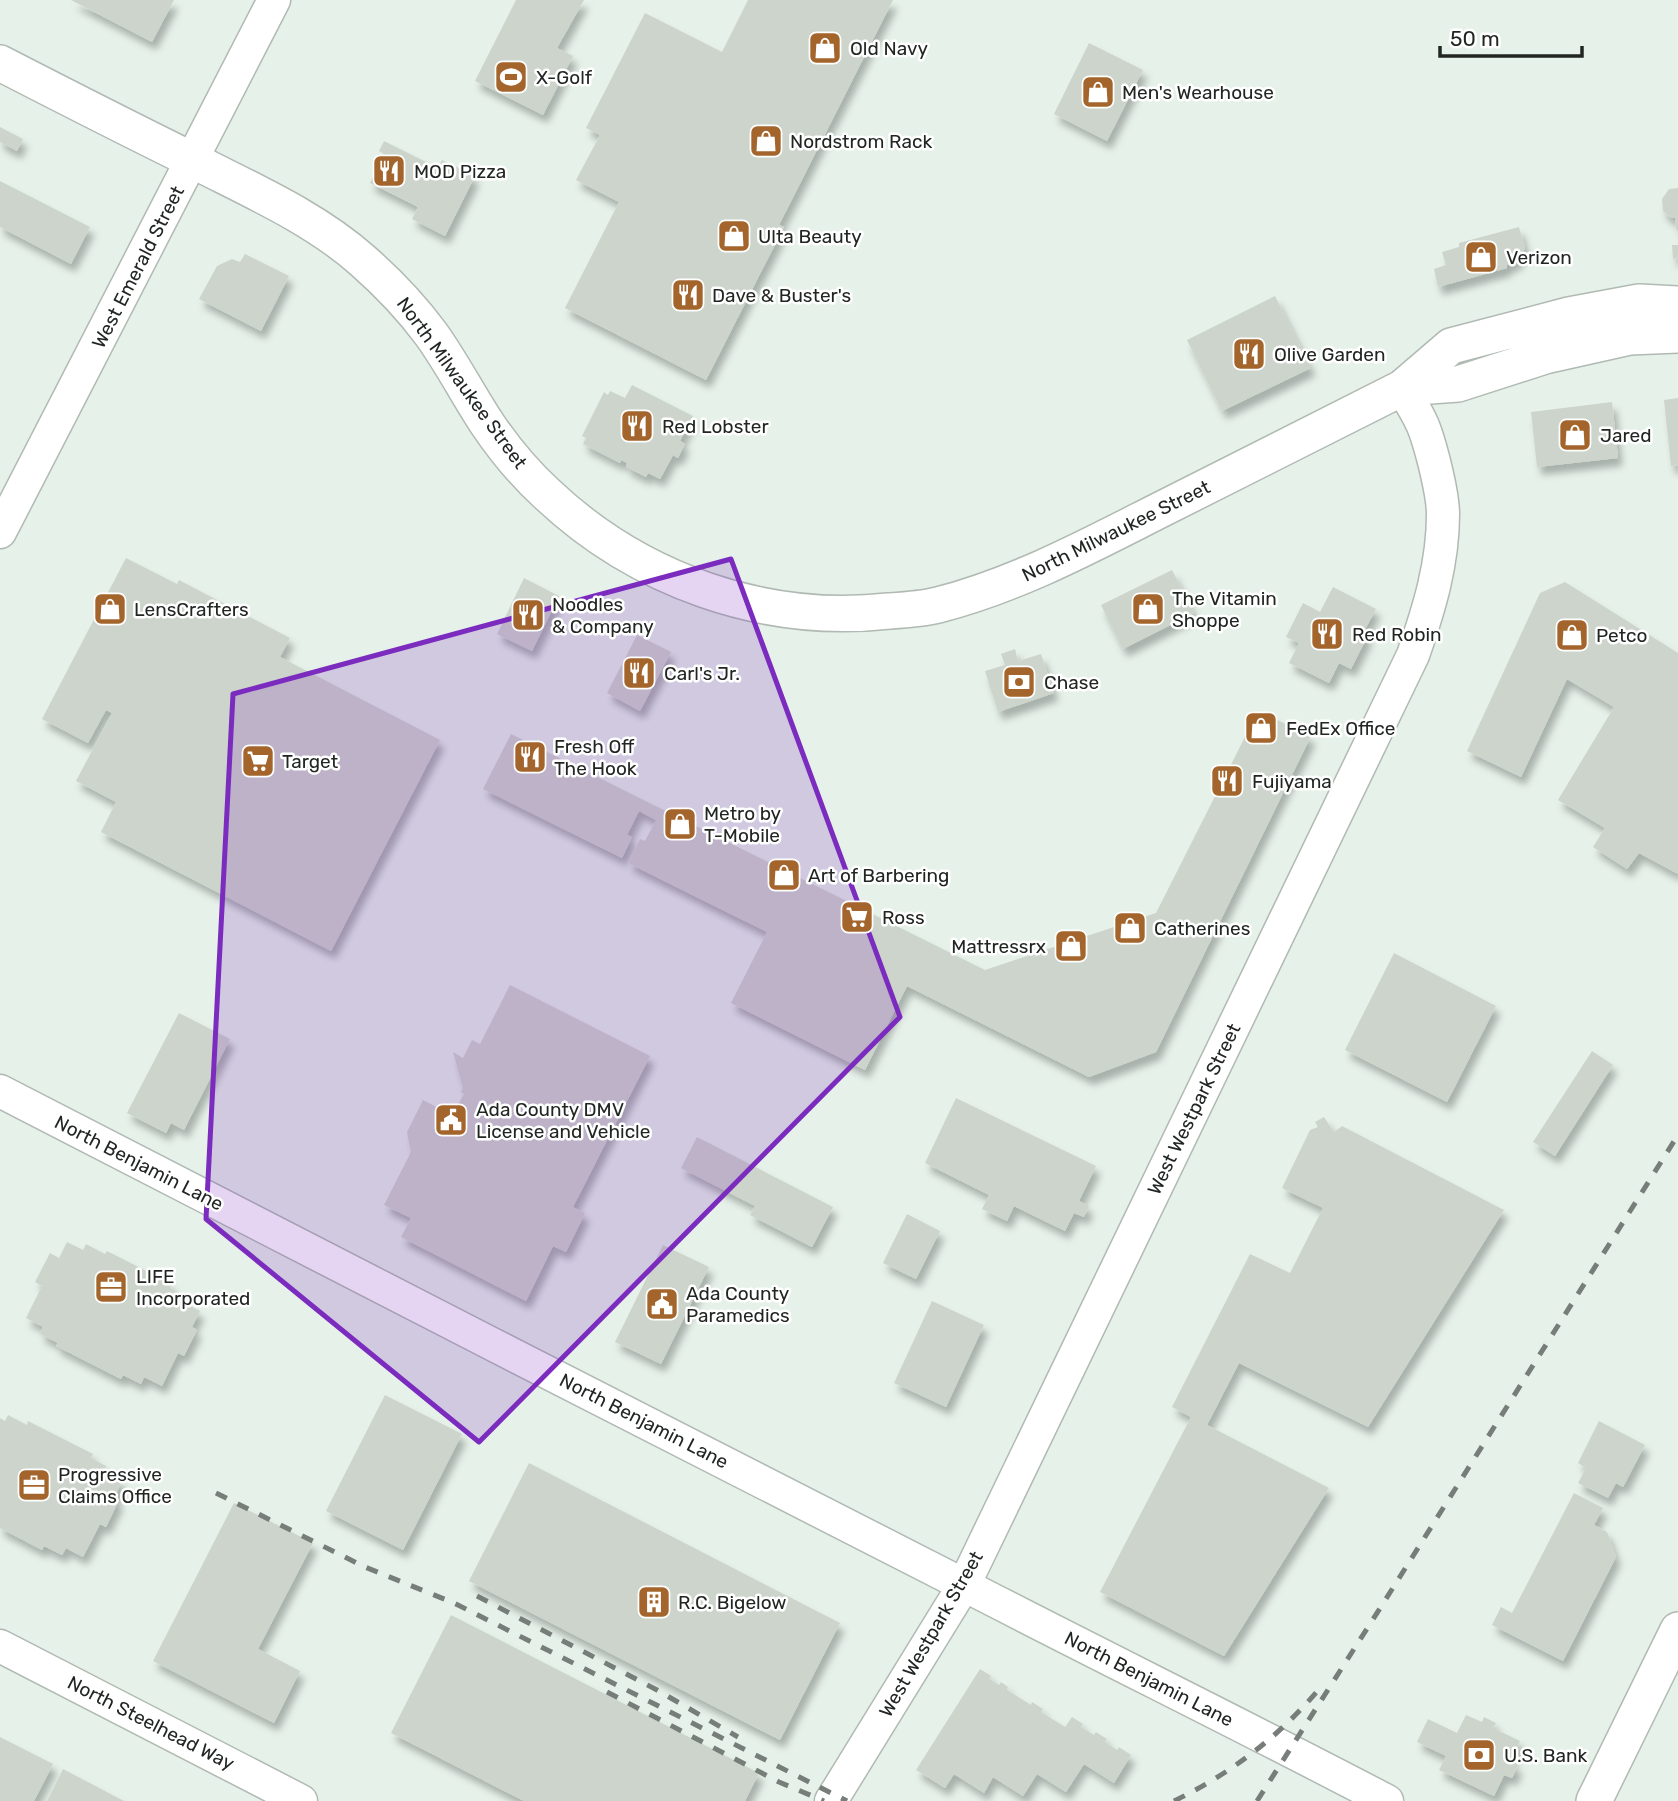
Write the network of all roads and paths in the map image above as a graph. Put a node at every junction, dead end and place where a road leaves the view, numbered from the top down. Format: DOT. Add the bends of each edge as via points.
graph roads {
  1 [pos="274,0"];
  2 [pos="0,63"];
  3 [pos="193,161"];
  4 [pos="1678,304"];
  5 [pos="1678,321"];
  6 [pos="1678,335"];
  7 [pos="1630,337"];
  8 [pos="1402,388"];
  9 [pos="0,532"];
  10 [pos="0,1091"];
  11 [pos="964,1585"];
  12 [pos="1678,1630"];
  13 [pos="0,1646"];
  14 [pos="301,1801"];
  15 [pos="831,1801"];
  16 [pos="1388,1801"];
  17 [pos="1594,1801"];
  1 -- 3 [label="street, West Emerald Street"];
  2 -- 3 [label="main road, North Milwaukee Street"];
  3 -- 8 [label="main road, North Milwaukee Street" via="313,224 362,260 406,302 432,335 513,458 575,519 658,571 745,602 795,611 863,613 934,607 979,593 1051,566"];
  3 -- 9 [label="street, West Emerald Street"];
  4 -- 8 [label="main road, North Milwaukee Street" via="1639,302 1451,346"];
  5 -- 7 [label="main road" via="1652,324"];
  6 -- 7 [label="main road, North Milwaukee Street"];
  7 -- 8 [label="main road, North Milwaukee Street" via="1545,356 1458,384"];
  8 -- 11 [label="street, West Westpark Street" via="1424,429 1443,512 1438,570 1413,655"];
  10 -- 11 [label="street, North Benjamin Lane"];
  11 -- 15 [label="street, West Westpark Street"];
  11 -- 16 [label="street, North Benjamin Lane"];
  12 -- 17 [label="main road"];
  13 -- 14 [label="street, North Steelhead Way"];
}
